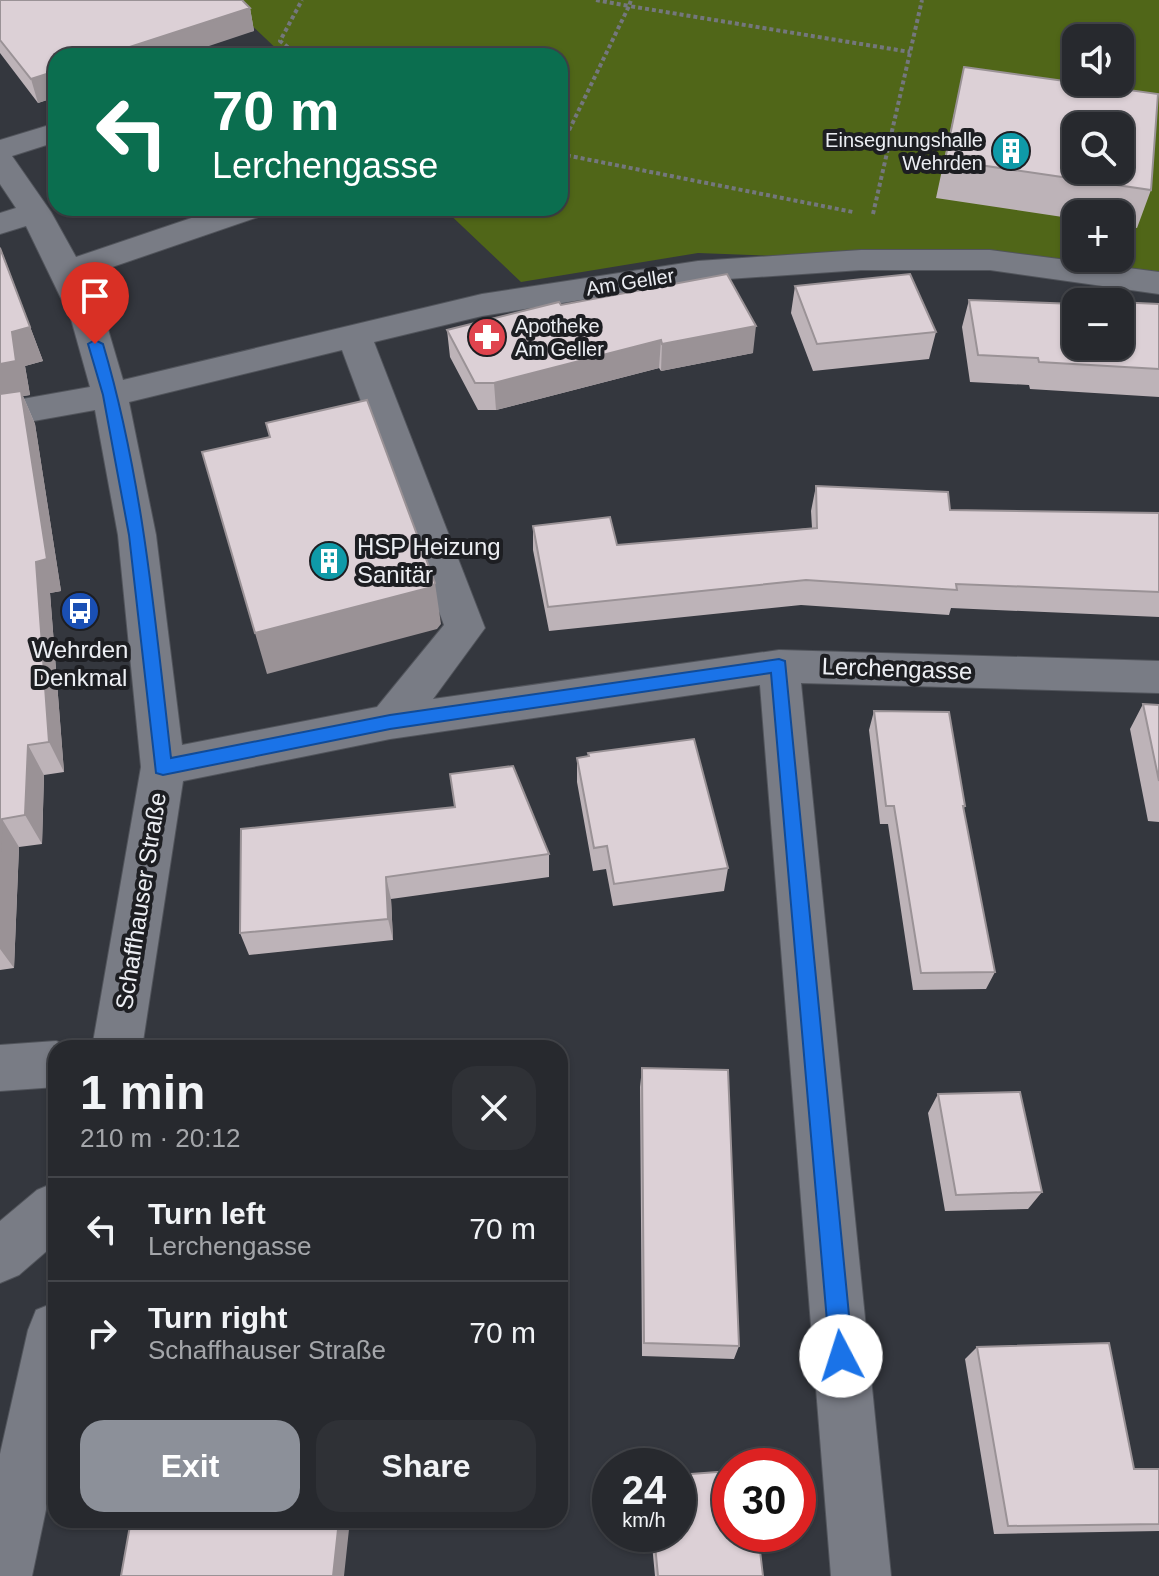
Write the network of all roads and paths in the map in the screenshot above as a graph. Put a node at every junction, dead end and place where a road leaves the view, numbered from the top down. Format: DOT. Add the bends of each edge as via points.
graph roads {
  1 [pos="302,0"];
  2 [pos="596,0"];
  3 [pos="631,0"];
  4 [pos="922,0"];
  5 [pos="629,6"];
  6 [pos="288,48"];
  7 [pos="910,52"];
  8 [pos="568,134"];
  9 [pos="48,135"];
  10 [pos="0,150"];
  11 [pos="568,153"];
  12 [pos="0,161"];
  13 [pos="35,212"];
  14 [pos="857,213"];
  15 [pos="229,216"];
  16 [pos="873,216"];
  17 [pos="0,224"];
  18 [pos="67,271"];
  19 [pos="1159,283"];
  20 [pos="355,338"];
  21 [pos="110,395"];
  22 [pos="0,415"];
  23 [pos="779,666"];
  24 [pos="1159,677"];
  25 [pos="390,722"];
  26 [pos="163,767"];
  27 [pos="118,1040"];
  28 [pos="48,1065"];
  29 [pos="0,1068"];
  30 [pos="48,1215"];
  31 [pos="0,1256"];
  32 [pos="48,1366"];
  33 [pos="2,1576"];
  34 [pos="861,1576"];
  1 -- 6 [label="path" via="280,41"];
  2 -- 5 [label="path"];
  3 -- 5 [label="path"];
  4 -- 7 [label="path"];
  5 -- 7 [label="path"];
  5 -- 8 [label="path"];
  7 -- 16 [label="path"];
  9 -- 10 [label="street"];
  11 -- 14 [label="path"];
  12 -- 13 [label="street, Schaffhauser Straße"];
  13 -- 17 [label="street"];
  13 -- 18 [label="street, Schaffhauser Straße"];
  15 -- 18 [label="street"];
  18 -- 21 [label="street, Schaffhauser Straße" via="88,319"];
  19 -- 20 [label="street, Am Geller" via="990,260 846,261 698,271 482,305"];
  20 -- 21 [label="street, Am Geller"];
  20 -- 25 [label="street" via="465,628"];
  21 -- 22 [label="street, Am Geller"];
  21 -- 26 [label="street, Schaffhauser Straße" via="137,535"];
  23 -- 24 [label="street, Lerchengasse"];
  23 -- 25 [label="street, Lerchengasse"];
  23 -- 34 [label="street"];
  25 -- 26 [label="street, Lerchengasse"];
  26 -- 27 [label="street, Schaffhauser Straße"];
  28 -- 29 [label="street"];
  30 -- 31 [label="street"];
  32 -- 33 [label="street"];
}
